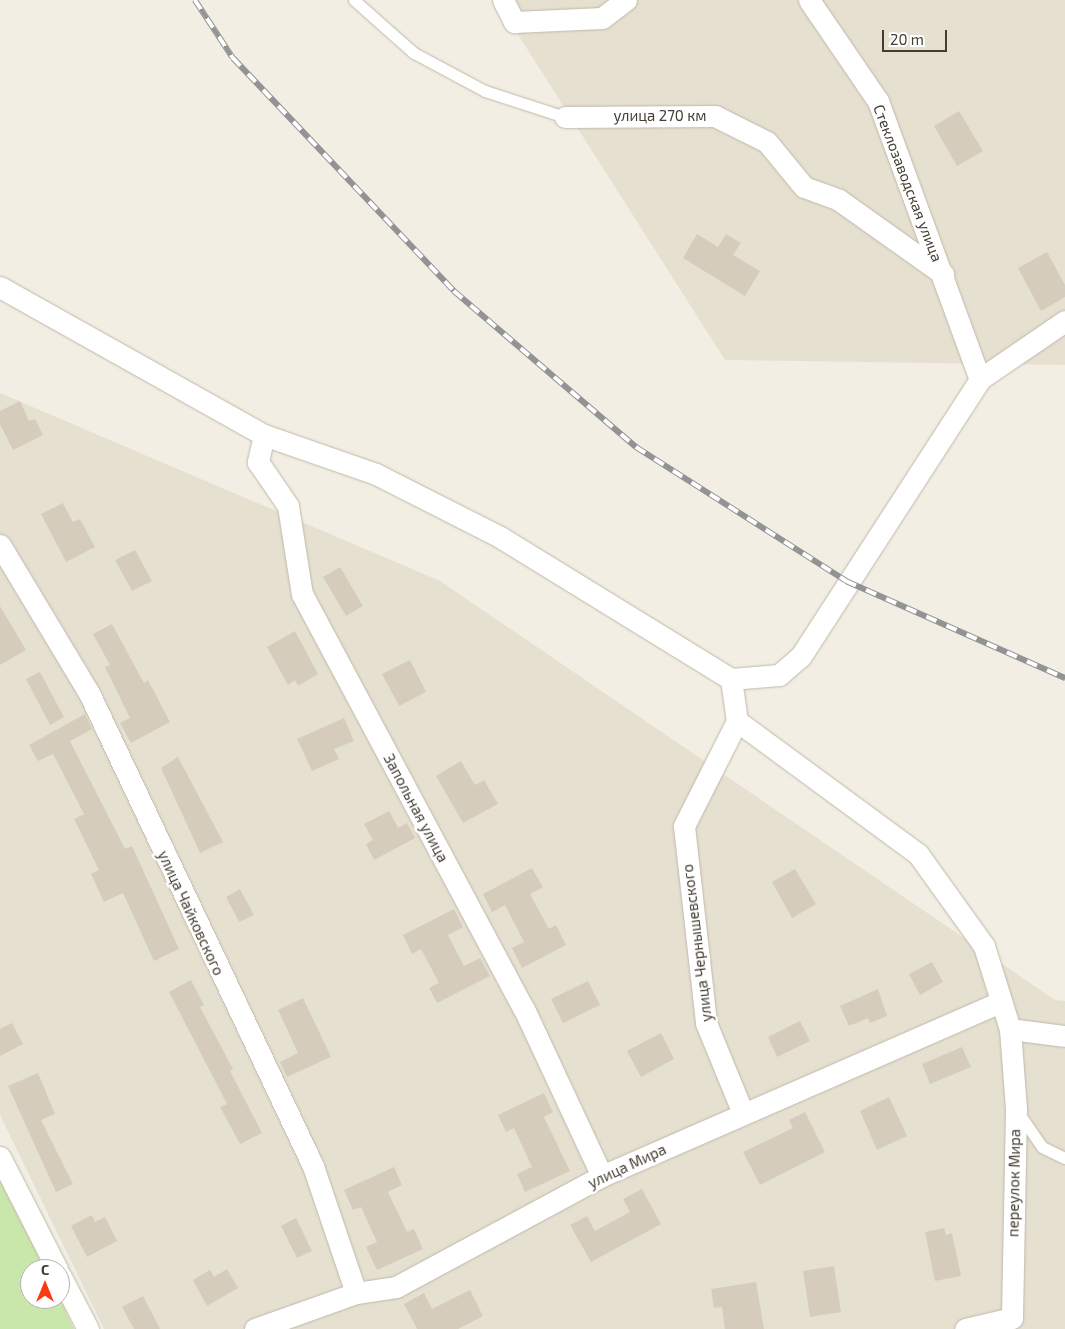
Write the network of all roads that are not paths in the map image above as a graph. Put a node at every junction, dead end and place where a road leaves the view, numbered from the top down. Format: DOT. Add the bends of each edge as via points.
graph roads {
  1 [pos="354,0"];
  2 [pos="503,0"];
  3 [pos="626,0"];
  4 [pos="809,0"];
  5 [pos="565,117"];
  6 [pos="943,274"];
  7 [pos="0,287"];
  8 [pos="1065,321"];
  9 [pos="980,379"];
  10 [pos="264,435"];
  11 [pos="0,545"];
  12 [pos="731,679"];
  13 [pos="737,721"];
  14 [pos="1001,1002"];
  15 [pos="1010,1028"];
  16 [pos="1065,1036"];
  17 [pos="1016,1109"];
  18 [pos="742,1112"];
  19 [pos="0,1157"];
  20 [pos="1065,1158"];
  21 [pos="602,1176"];
  22 [pos="52,1259"];
  23 [pos="356,1293"];
  24 [pos="70,1294"];
  25 [pos="88,1329"];
  26 [pos="256,1329"];
  27 [pos="965,1329"];
  1 -- 5 [label="lane" via="414,53 485,91"];
  2 -- 3 [label="street" via="514,22 602,18"];
  4 -- 6 [label="street, Стеклозаводская улица" via="878,101"];
  5 -- 6 [label="street, улица 270 км" via="715,116 767,142 804,187 838,200"];
  6 -- 9 [label="street, Стеклозаводская улица"];
  7 -- 10 [label="street"];
  8 -- 9 [label="street"];
  9 -- 12 [label="street" via="801,656 779,675"];
  10 -- 12 [label="street" via="376,474 500,537"];
  10 -- 21 [label="street, Запольная улица" via="258,462 288,506 302,594 524,1009"];
  11 -- 23 [label="street, улица Чайковского" via="89,693 313,1166"];
  12 -- 13 [label="street"];
  13 -- 14 [label="street, переулок Мира" via="918,854 984,946"];
  13 -- 18 [label="street, улица Чернышевского" via="684,826 706,1024"];
  14 -- 15 [label="street, переулок Мира"];
  14 -- 18 [label="street, улица Мира"];
  15 -- 16 [label="street"];
  15 -- 17 [label="street, переулок Мира"];
  17 -- 20 [label="lane" via="1042,1147"];
  17 -- 27 [label="street, переулок Мира" via="1012,1318"];
  18 -- 21 [label="street, улица Мира"];
  19 -- 22 [label="street"];
  21 -- 23 [label="street, улица Мира" via="396,1287"];
  23 -- 26 [label="street, улица Мира"];
  24 -- 25 [label="street"];
}
